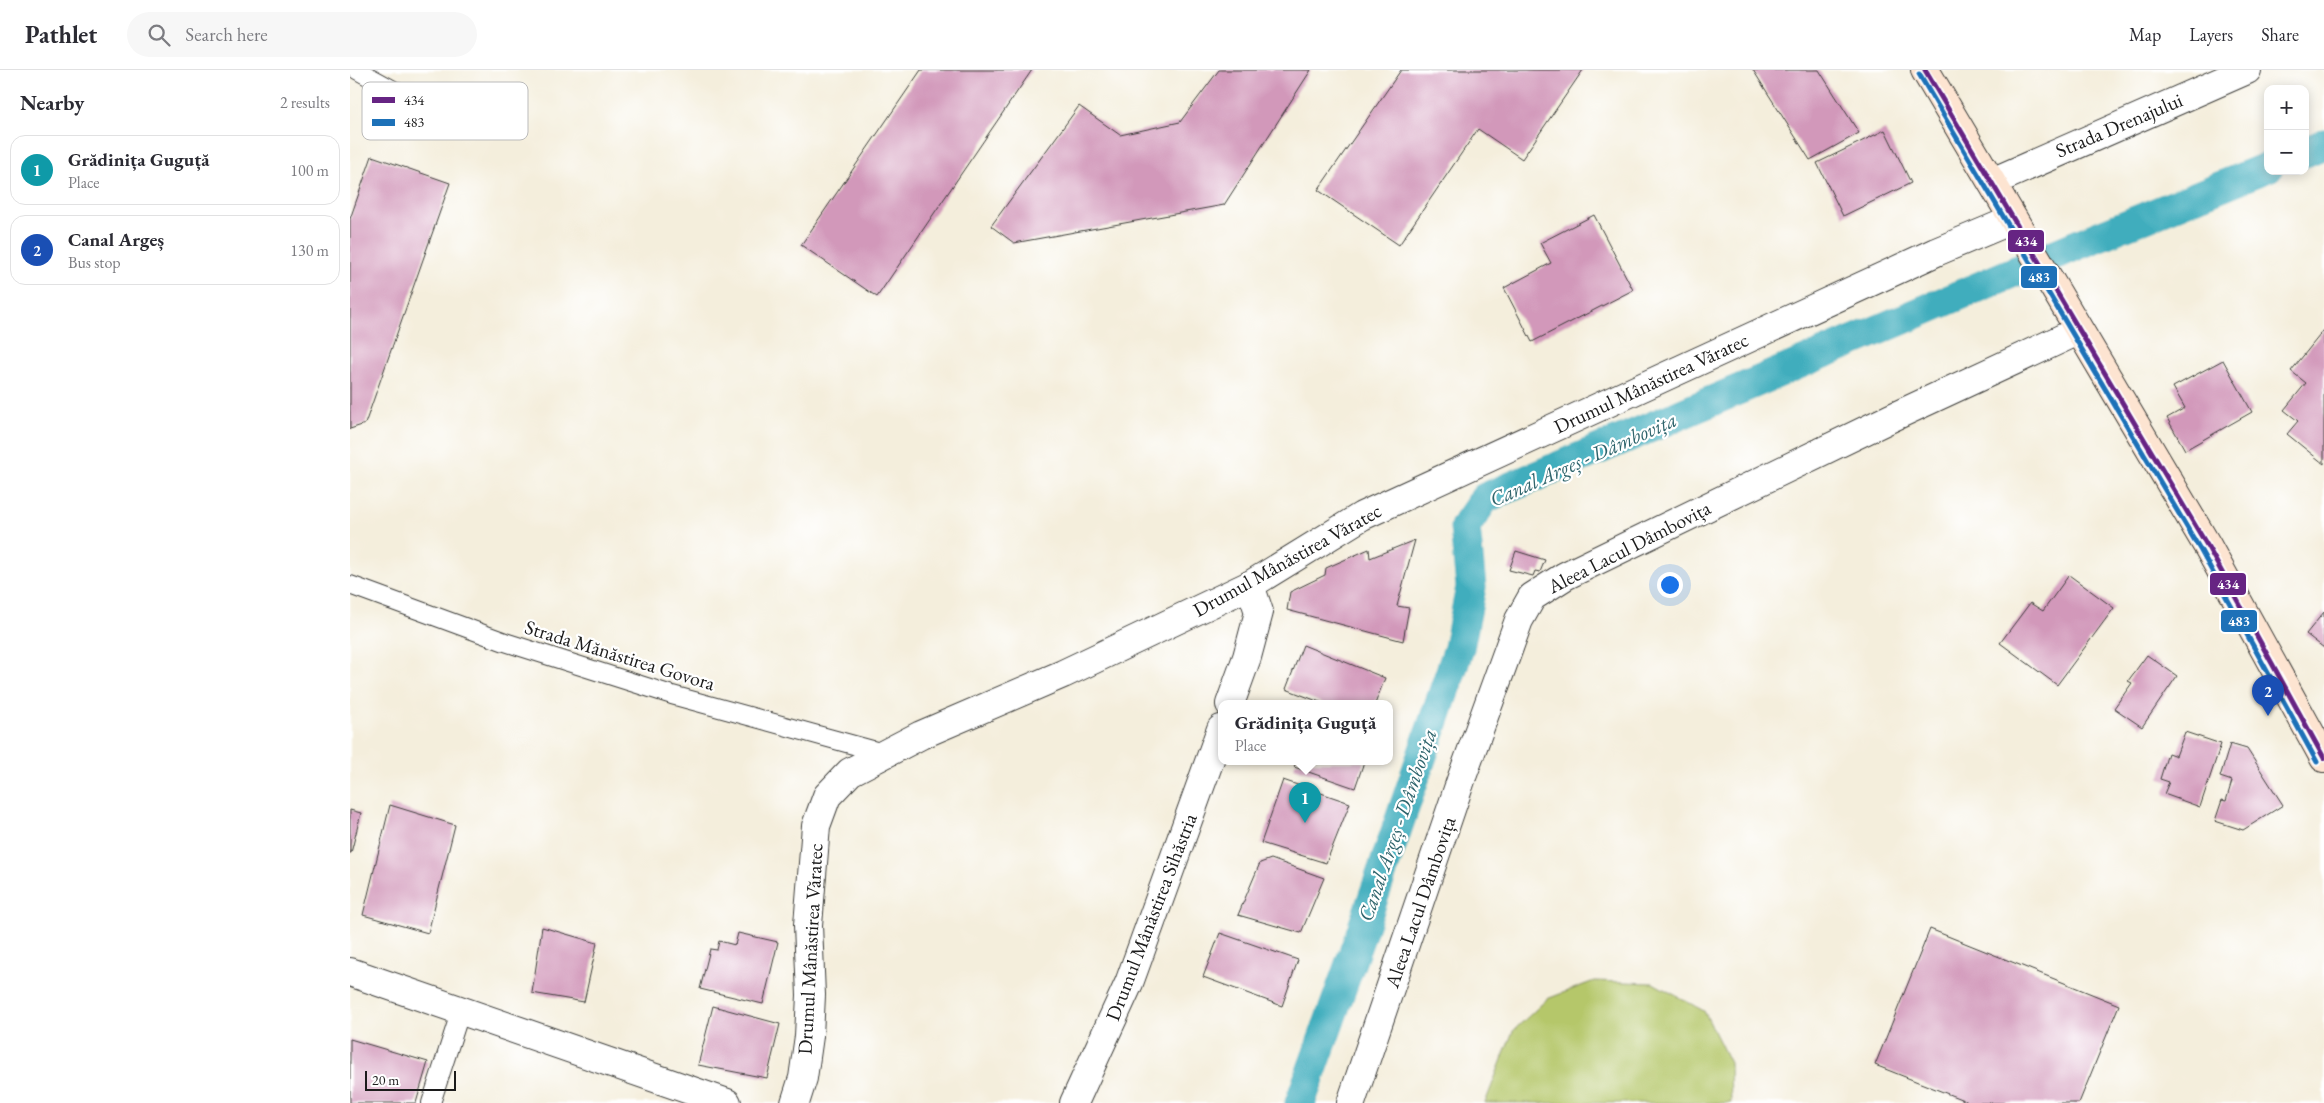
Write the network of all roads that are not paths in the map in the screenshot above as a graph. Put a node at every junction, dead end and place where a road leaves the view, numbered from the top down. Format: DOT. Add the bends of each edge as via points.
graph roads {
  1 [pos="357,70"];
  2 [pos="1925,70"];
  3 [pos="2247,70"];
  4 [pos="379,82"];
  5 [pos="1992,182"];
  6 [pos="2012,220"];
  7 [pos="2078,331"];
  8 [pos="350,585"];
  9 [pos="1250,585"];
  10 [pos="1231,700"];
  11 [pos="1218,737"];
  12 [pos="882,753"];
  13 [pos="2324,758"];
  14 [pos="350,972"];
  15 [pos="461,1010"];
  16 [pos="431,1103"];
  17 [pos="727,1103"];
  18 [pos="795,1103"];
  19 [pos="1074,1103"];
  20 [pos="1351,1103"];
  1 -- 4 [label="lane"];
  2 -- 5 [label="main road"];
  3 -- 5 [label="street, Strada Drenajului"];
  5 -- 6 [label="main road"];
  6 -- 7 [label="main road"];
  6 -- 9 [label="street, Drumul Mânăstirea Văratec" via="1362,516"];
  7 -- 13 [label="main road" via="2208,547"];
  7 -- 20 [label="street, Aleea Lacul Dâmbovița" via="1565,576 1532,597 1519,620 1462,777"];
  8 -- 12 [label="lane, Strada Mănăstirea Govora" via="505,642 672,695"];
  9 -- 10 [label="street" via="1259,612"];
  9 -- 12 [label="street, Drumul Mânăstirea Văratec" via="1063,674"];
  11 -- 19 [label="street, Drumul Mânăstirea Sihăstria" via="1129,983"];
  12 -- 18 [label="street, Drumul Mânăstirea Văratec" via="850,772 827,796 816,826 808,925 809,1036 803,1078"];
  14 -- 15 [label="street"];
  15 -- 16 [label="lane"];
  15 -- 17 [label="street"];
}
